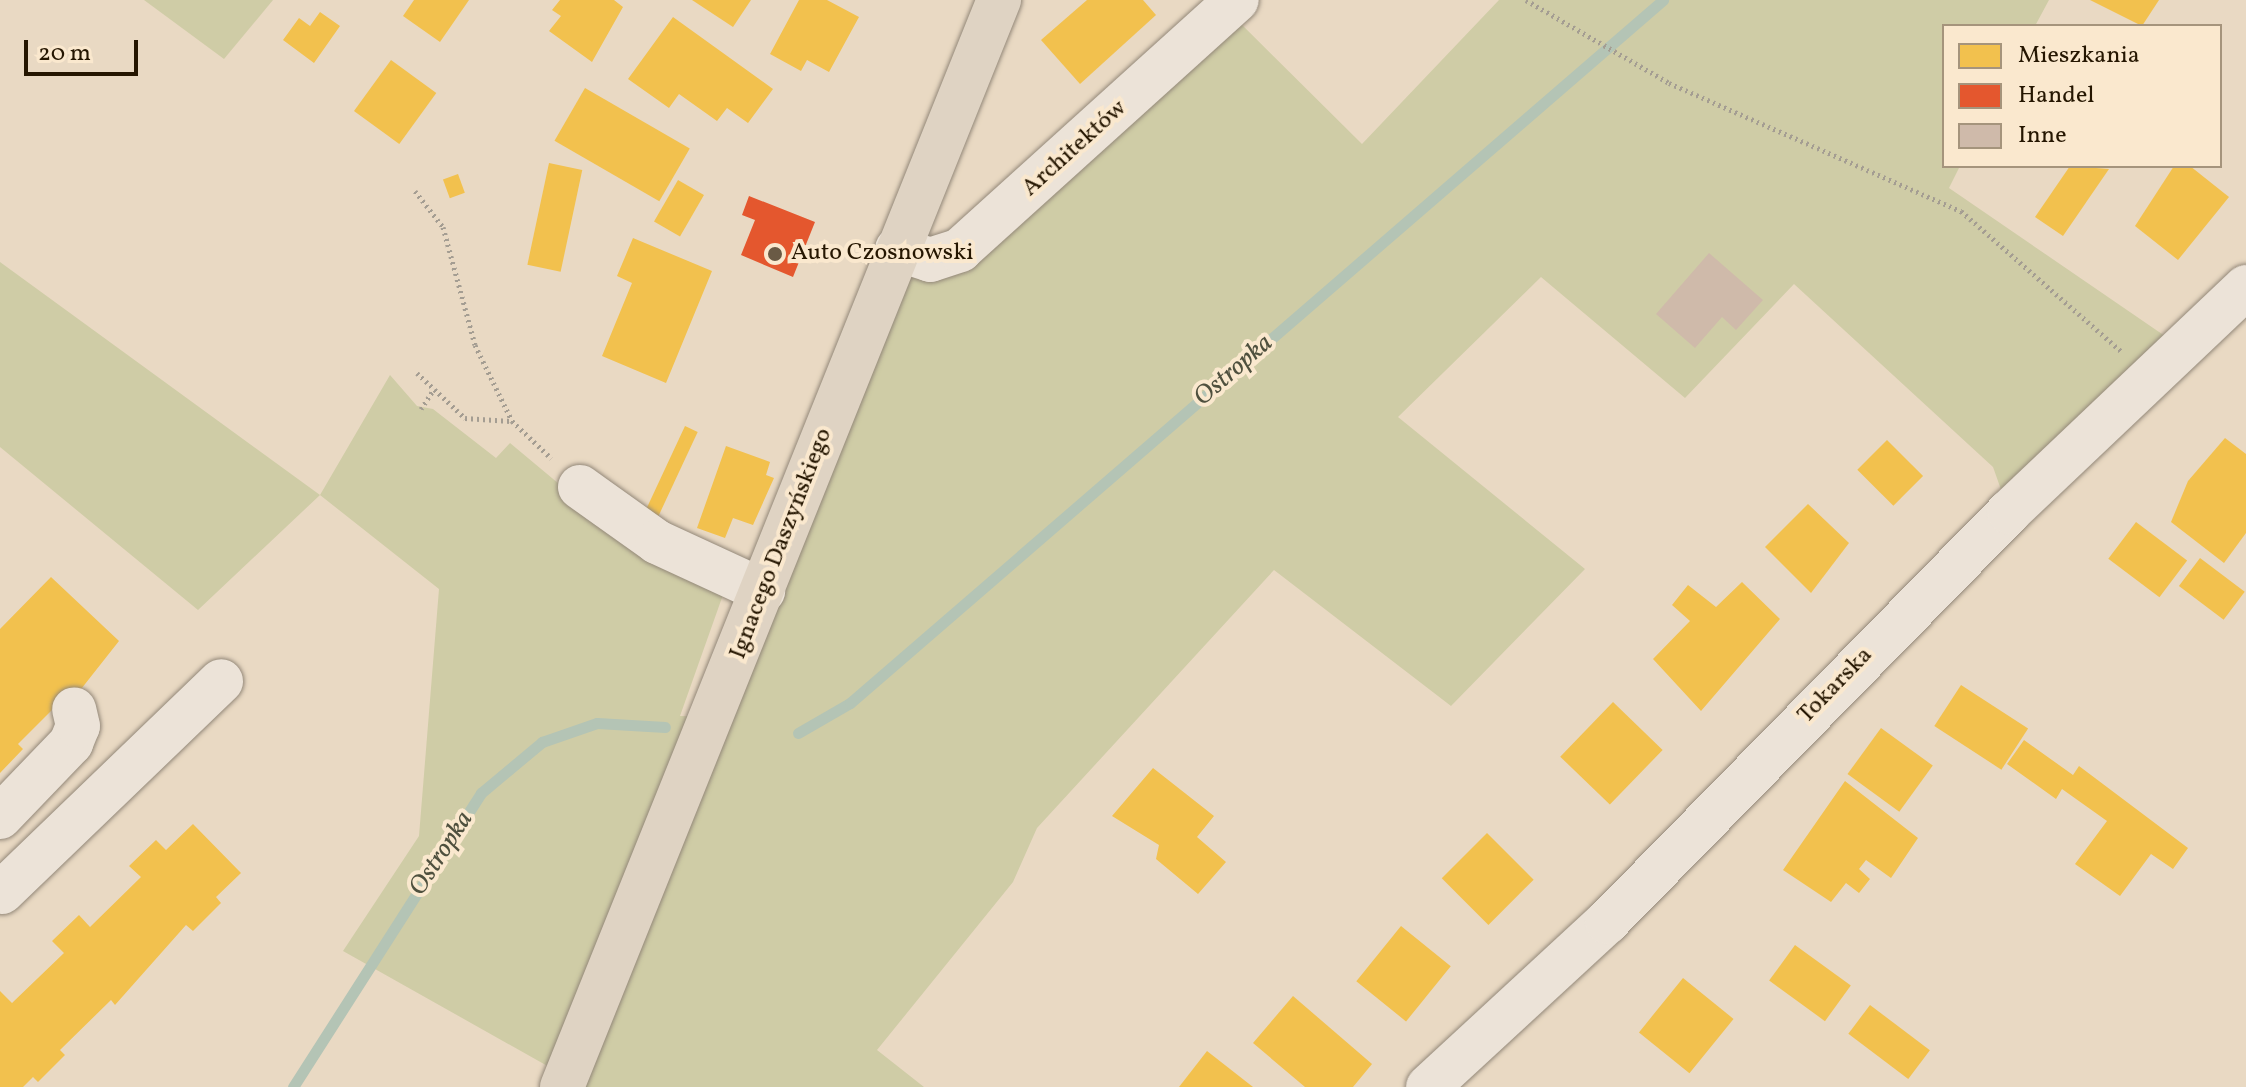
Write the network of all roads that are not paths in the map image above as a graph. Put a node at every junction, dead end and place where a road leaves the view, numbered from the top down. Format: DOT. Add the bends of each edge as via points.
graph roads {
  1 [pos="999,0"];
  2 [pos="1237,0"];
  3 [pos="897,249"];
  4 [pos="2246,287"];
  5 [pos="580,487"];
  6 [pos="763,591"];
  7 [pos="221,681"];
  8 [pos="74,709"];
  9 [pos="0,817"];
  10 [pos="1,892"];
  11 [pos="562,1087"];
  12 [pos="1428,1087"];
  1 -- 3 [label="main road, Ignacego Daszyńskiego"];
  2 -- 3 [label="street, Architektów" via="960,250 930,260"];
  3 -- 6 [label="main road, Ignacego Daszyńskiego"];
  4 -- 12 [label="street, Tokarska" via="2147,377 1607,922"];
  5 -- 6 [label="street" via="657,542"];
  6 -- 11 [label="main road, Ignacego Daszyńskiego"];
  7 -- 10 [label="street"];
  8 -- 9 [label="street" via="78,726 71,743"];
}
